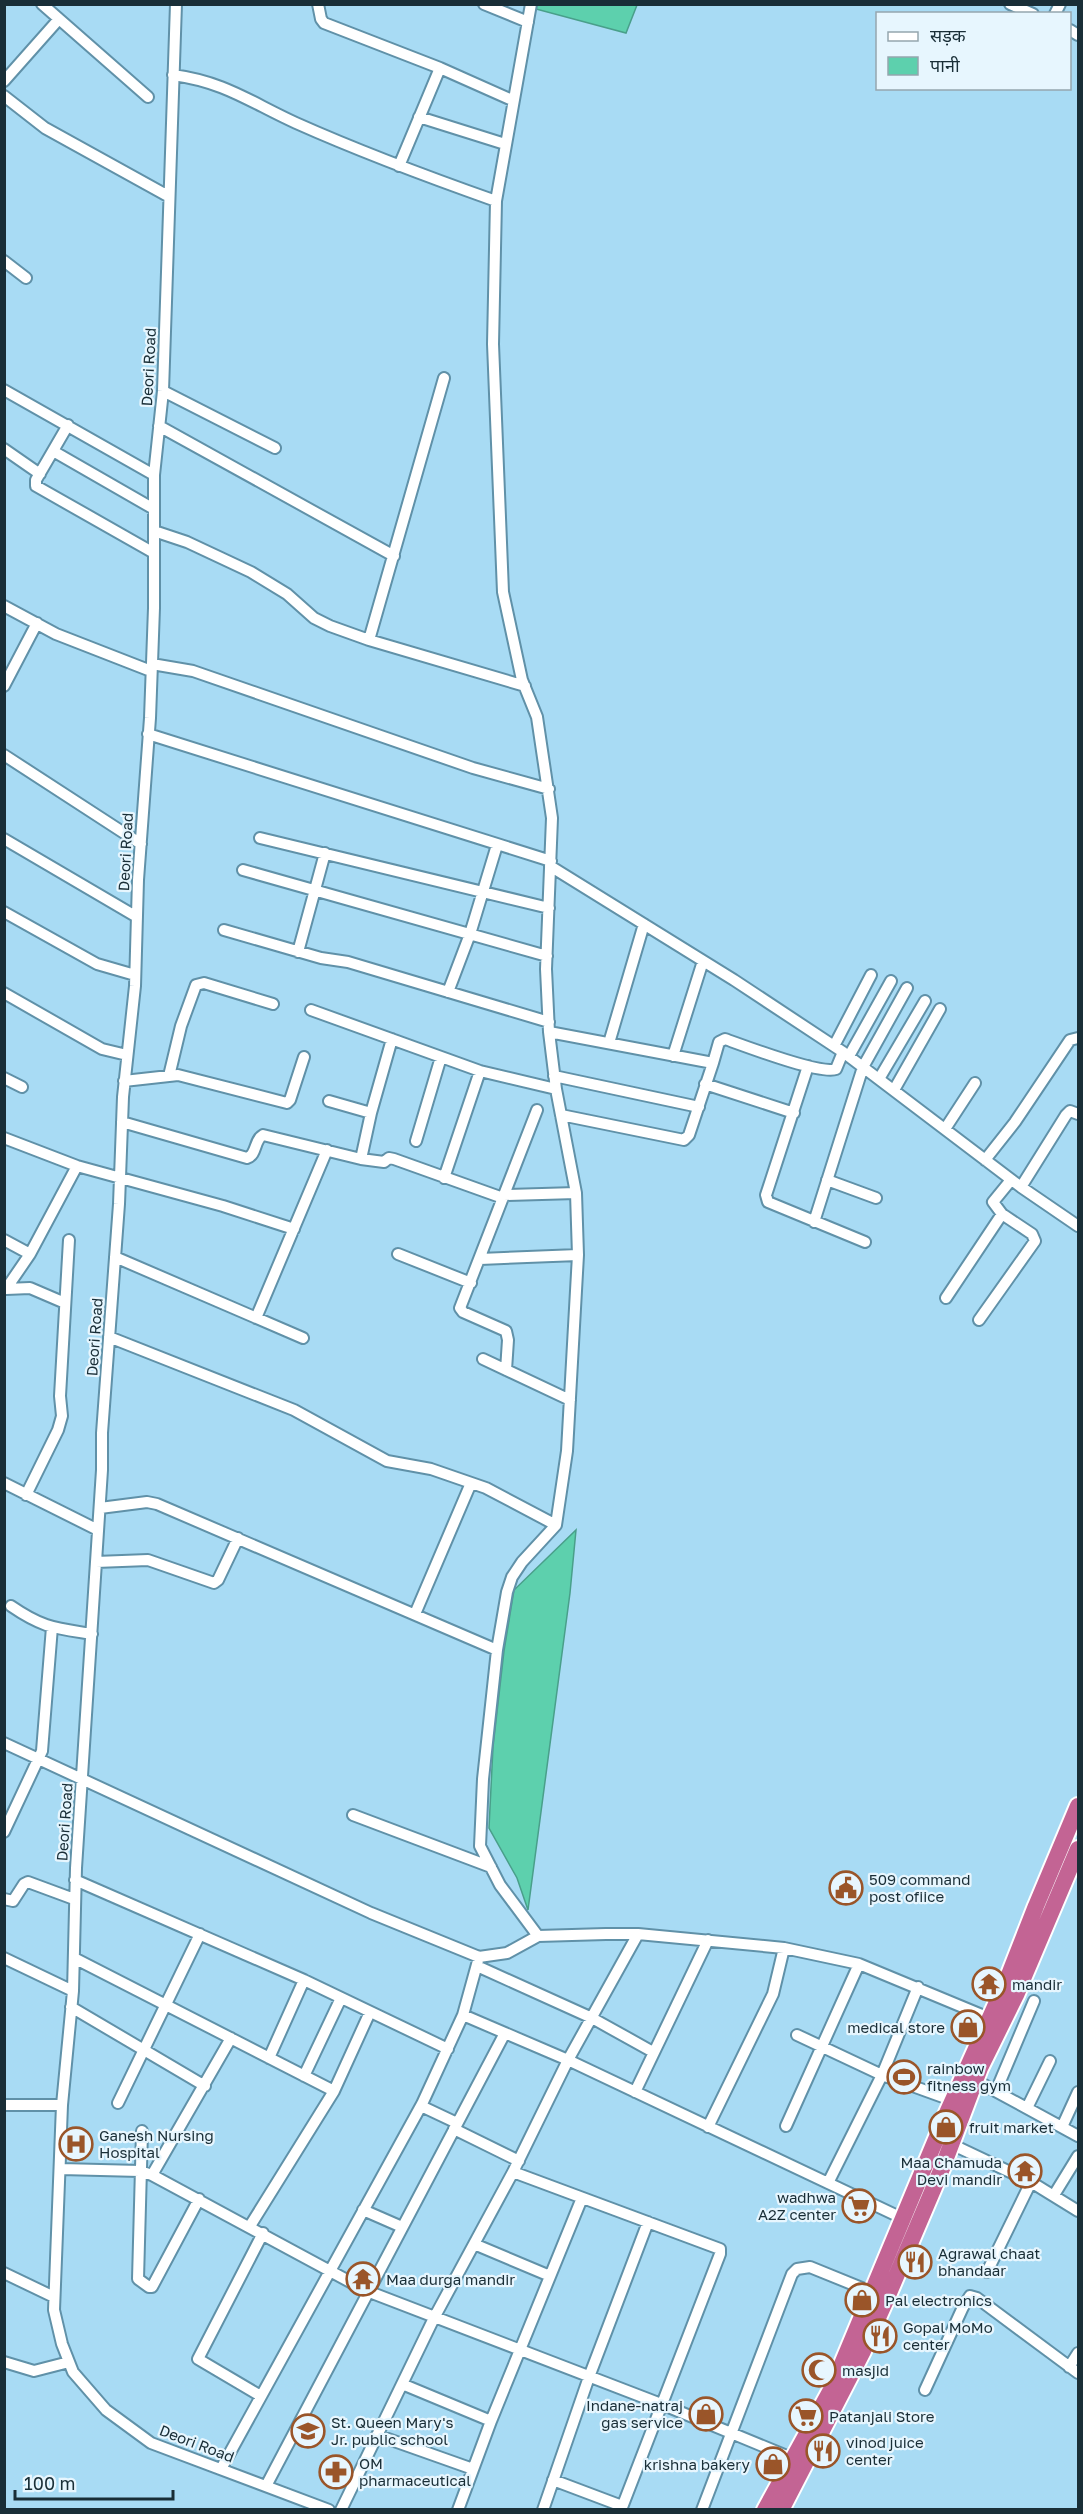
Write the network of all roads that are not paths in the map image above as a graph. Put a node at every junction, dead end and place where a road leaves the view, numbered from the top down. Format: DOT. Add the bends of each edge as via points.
graph roads {
  1 [pos="42,4"];
  2 [pos="176,4"];
  3 [pos="318,4"];
  4 [pos="484,4"];
  5 [pos="531,4"];
  6 [pos="1010,4"];
  7 [pos="1028,12"];
  8 [pos="58,19"];
  9 [pos="528,22"];
  10 [pos="440,68"];
  11 [pos="173,75"];
  12 [pos="4,81"];
  13 [pos="4,96"];
  14 [pos="148,97"];
  15 [pos="513,100"];
  16 [pos="419,117"];
  17 [pos="505,144"];
  18 [pos="399,166"];
  19 [pos="168,196"];
  20 [pos="496,201"];
  21 [pos="4,261"];
  22 [pos="26,278"];
  23 [pos="444,378"];
  24 [pos="4,390"];
  25 [pos="163,391"];
  26 [pos="68,425"];
  27 [pos="159,426"];
  28 [pos="4,448"];
  29 [pos="275,448"];
  30 [pos="53,451"];
  31 [pos="40,474"];
  32 [pos="154,475"];
  33 [pos="154,509"];
  34 [pos="154,531"];
  35 [pos="154,553"];
  36 [pos="394,556"];
  37 [pos="4,606"];
  38 [pos="37,623"];
  39 [pos="369,640"];
  40 [pos="151,668"];
  41 [pos="4,686"];
  42 [pos="525,686"];
  43 [pos="148,734"];
  44 [pos="4,755"];
  45 [pos="549,789"];
  46 [pos="260,838"];
  47 [pos="4,839"];
  48 [pos="141,844"];
  49 [pos="497,845"];
  50 [pos="325,853"];
  51 [pos="550,864"];
  52 [pos="243,870"];
  53 [pos="315,890"];
  54 [pos="483,892"];
  55 [pos="549,908"];
  56 [pos="4,912"];
  57 [pos="137,917"];
  58 [pos="644,924"];
  59 [pos="224,930"];
  60 [pos="470,934"];
  61 [pos="298,951"];
  62 [pos="547,956"];
  63 [pos="703,961"];
  64 [pos="135,975"];
  65 [pos="871,975"];
  66 [pos="891,981"];
  67 [pos="907,988"];
  68 [pos="448,992"];
  69 [pos="4,993"];
  70 [pos="925,1001"];
  71 [pos="273,1004"];
  72 [pos="940,1009"];
  73 [pos="311,1010"];
  74 [pos="549,1027"];
  75 [pos="1078,1038"];
  76 [pos="392,1040"];
  77 [pos="609,1043"];
  78 [pos="842,1051"];
  79 [pos="127,1055"];
  80 [pos="673,1056"];
  81 [pos="304,1057"];
  82 [pos="441,1057"];
  83 [pos="713,1063"];
  84 [pos="808,1066"];
  85 [pos="863,1067"];
  86 [pos="480,1071"];
  87 [pos="168,1076"];
  88 [pos="554,1076"];
  89 [pos="4,1078"];
  90 [pos="879,1079"];
  91 [pos="124,1082"];
  92 [pos="975,1083"];
  93 [pos="705,1084"];
  94 [pos="22,1087"];
  95 [pos="556,1089"];
  96 [pos="894,1090"];
  97 [pos="329,1101"];
  98 [pos="699,1107"];
  99 [pos="537,1110"];
  100 [pos="371,1113"];
  101 [pos="794,1113"];
  102 [pos="1078,1114"];
  103 [pos="561,1115"];
  104 [pos="122,1122"];
  105 [pos="945,1130"];
  106 [pos="4,1138"];
  107 [pos="416,1141"];
  108 [pos="327,1150"];
  109 [pos="361,1158"];
  110 [pos="985,1160"];
  111 [pos="77,1166"];
  112 [pos="119,1177"];
  113 [pos="444,1178"];
  114 [pos="827,1180"];
  115 [pos="1011,1180"];
  116 [pos="1021,1187"];
  117 [pos="576,1193"];
  118 [pos="504,1196"];
  119 [pos="876,1198"];
  120 [pos="1002,1214"];
  121 [pos="814,1222"];
  122 [pos="1078,1226"];
  123 [pos="294,1229"];
  124 [pos="4,1240"];
  125 [pos="69,1240"];
  126 [pos="865,1242"];
  127 [pos="30,1254"];
  128 [pos="398,1254"];
  129 [pos="578,1256"];
  130 [pos="115,1257"];
  131 [pos="480,1260"];
  132 [pos="471,1283"];
  133 [pos="5,1291"];
  134 [pos="946,1298"];
  135 [pos="65,1303"];
  136 [pos="256,1318"];
  137 [pos="979,1320"];
  138 [pos="109,1337"];
  139 [pos="303,1338"];
  140 [pos="483,1359"];
  141 [pos="506,1370"];
  142 [pos="570,1400"];
  143 [pos="4,1483"];
  144 [pos="471,1483"];
  145 [pos="26,1495"];
  146 [pos="100,1508"];
  147 [pos="556,1525"];
  148 [pos="98,1530"];
  149 [pos="238,1538"];
  150 [pos="96,1562"];
  151 [pos="11,1606"];
  152 [pos="416,1614"];
  153 [pos="52,1628"];
  154 [pos="92,1634"];
  155 [pos="497,1650"];
  156 [pos="4,1743"];
  157 [pos="39,1760"];
  158 [pos="81,1779"];
  159 [pos="1078,1806"];
  160 [pos="353,1815"];
  161 [pos="4,1832"];
  162 [pos="1078,1849"];
  163 [pos="490,1867"];
  164 [pos="75,1880"];
  165 [pos="4,1899"];
  166 [pos="74,1899"];
  167 [pos="200,1934"];
  168 [pos="638,1934"];
  169 [pos="538,1936"];
  170 [pos="708,1940"];
  171 [pos="784,1948"];
  172 [pos="4,1958"];
  173 [pos="74,1958"];
  174 [pos="478,1961"];
  175 [pos="859,1964"];
  176 [pos="304,1980"];
  177 [pos="918,1987"];
  178 [pos="73,1991"];
  179 [pos="341,1998"];
  180 [pos="1034,2001"];
  181 [pos="166,2005"];
  182 [pos="71,2007"];
  183 [pos="370,2012"];
  184 [pos="463,2015"];
  185 [pos="592,2018"];
  186 [pos="996,2021"];
  187 [pos="505,2033"];
  188 [pos="797,2036"];
  189 [pos="231,2038"];
  190 [pos="822,2047"];
  191 [pos="448,2049"];
  192 [pos="144,2050"];
  193 [pos="653,2052"];
  194 [pos="269,2058"];
  195 [pos="568,2060"];
  196 [pos="1050,2061"];
  197 [pos="882,2075"];
  198 [pos="304,2076"];
  199 [pos="975,2080"];
  200 [pos="205,2086"];
  201 [pos="334,2091"];
  202 [pos="996,2091"];
  203 [pos="635,2092"];
  204 [pos="1078,2092"];
  205 [pos="954,2101"];
  206 [pos="118,2103"];
  207 [pos="4,2105"];
  208 [pos="62,2105"];
  209 [pos="421,2106"];
  210 [pos="1027,2108"];
  211 [pos="455,2126"];
  212 [pos="786,2126"];
  213 [pos="708,2127"];
  214 [pos="1062,2127"];
  215 [pos="142,2131"];
  216 [pos="1078,2136"];
  217 [pos="951,2144"];
  218 [pos="1078,2156"];
  219 [pos="519,2161"];
  220 [pos="60,2169"];
  221 [pos="140,2171"];
  222 [pos="513,2172"];
  223 [pos="152,2175"];
  224 [pos="1031,2182"];
  225 [pos="828,2183"];
  226 [pos="1054,2195"];
  227 [pos="582,2198"];
  228 [pos="199,2199"];
  229 [pos="363,2210"];
  230 [pos="1078,2211"];
  231 [pos="904,2219"];
  232 [pos="648,2222"];
  233 [pos="250,2226"];
  234 [pos="402,2227"];
  235 [pos="262,2233"];
  236 [pos="474,2244"];
  237 [pos="328,2272"];
  238 [pos="987,2272"];
  239 [pos="4,2273"];
  240 [pos="550,2276"];
  241 [pos="367,2291"];
  242 [pos="874,2293"];
  243 [pos="54,2297"];
  244 [pos="434,2318"];
  245 [pos="520,2351"];
  246 [pos="1078,2354"];
  247 [pos="4,2362"];
  248 [pos="69,2362"];
  249 [pos="1074,2370"];
  250 [pos="589,2378"];
  251 [pos="402,2384"];
  252 [pos="924,2390"];
  253 [pos="259,2395"];
  254 [pos="661,2404"];
  255 [pos="491,2421"];
  256 [pos="732,2433"];
  257 [pos="377,2435"];
  258 [pos="800,2461"];
  259 [pos="221,2469"];
  260 [pos="473,2469"];
  261 [pos="553,2480"];
  262 [pos="266,2486"];
  263 [pos="621,2508"];
  264 [pos="329,2510"];
  265 [pos="341,2510"];
  266 [pos="458,2510"];
  267 [pos="543,2510"];
  268 [pos="702,2510"];
  269 [pos="765,2510"];
  270 [pos="781,2510"];
  1 -- 8 [label="street"];
  2 -- 11 [label="street, Deori Road"];
  3 -- 10 [label="street" via="324,24"];
  4 -- 9 [label="street"];
  5 -- 9 [label="street"];
  6 -- 7 [label="street"];
  8 -- 12 [label="street"];
  8 -- 14 [label="street"];
  9 -- 15 [label="street"];
  10 -- 15 [label="street"];
  10 -- 16 [label="street"];
  11 -- 18 [label="street" via="200,79 233,91 294,122"];
  11 -- 19 [label="street, Deori Road"];
  13 -- 19 [label="street" via="45,128"];
  15 -- 17 [label="street"];
  16 -- 17 [label="street"];
  16 -- 18 [label="street"];
  17 -- 20 [label="street"];
  18 -- 20 [label="street"];
  19 -- 25 [label="street, Deori Road"];
  20 -- 42 [label="street" via="494,344 503,592"];
  21 -- 22 [label="street"];
  23 -- 36 [label="street"];
  24 -- 26 [label="street"];
  25 -- 27 [label="street, Deori Road"];
  25 -- 29 [label="street"];
  26 -- 30 [label="street"];
  26 -- 32 [label="street"];
  27 -- 32 [label="street, Deori Road"];
  27 -- 36 [label="street"];
  28 -- 31 [label="street"];
  30 -- 31 [label="street"];
  30 -- 33 [label="street"];
  31 -- 35 [label="street" via="36,480 38,488"];
  32 -- 33 [label="street, Deori Road"];
  33 -- 34 [label="street, Deori Road"];
  34 -- 35 [label="street, Deori Road"];
  34 -- 39 [label="street" via="251,572 287,594 314,618"];
  35 -- 40 [label="street, Deori Road"];
  36 -- 39 [label="street"];
  37 -- 38 [label="street"];
  38 -- 40 [label="street" via="56,634"];
  38 -- 41 [label="street"];
  39 -- 42 [label="street"];
  40 -- 43 [label="street, Deori Road"];
  40 -- 45 [label="street" via="193,671 473,768"];
  42 -- 45 [label="street" via="537,717"];
  43 -- 48 [label="street, Deori Road"];
  43 -- 49 [label="street"];
  44 -- 48 [label="street"];
  45 -- 51 [label="street"];
  46 -- 50 [label="street"];
  47 -- 57 [label="street"];
  48 -- 57 [label="street, Deori Road"];
  49 -- 51 [label="street"];
  49 -- 54 [label="street"];
  50 -- 53 [label="street"];
  50 -- 54 [label="street"];
  51 -- 55 [label="street"];
  51 -- 58 [label="street"];
  52 -- 53 [label="street"];
  53 -- 60 [label="street"];
  53 -- 61 [label="street"];
  54 -- 55 [label="street"];
  54 -- 60 [label="street"];
  55 -- 62 [label="street"];
  56 -- 64 [label="street" via="97,964"];
  57 -- 64 [label="street, Deori Road"];
  58 -- 63 [label="street"];
  58 -- 77 [label="street"];
  59 -- 61 [label="street"];
  60 -- 62 [label="street"];
  60 -- 68 [label="street"];
  61 -- 68 [label="street"];
  62 -- 74 [label="street"];
  63 -- 78 [label="street"];
  63 -- 80 [label="street"];
  64 -- 79 [label="street, Deori Road"];
  65 -- 78 [label="street"];
  66 -- 78 [label="street"];
  67 -- 85 [label="street"];
  68 -- 74 [label="street"];
  69 -- 79 [label="street" via="102,1049"];
  70 -- 90 [label="street"];
  71 -- 87 [label="street" via="200,983 194,989 181,1026"];
  72 -- 96 [label="street"];
  73 -- 76 [label="street"];
  74 -- 77 [label="street"];
  74 -- 88 [label="street"];
  75 -- 110 [label="street" via="1070,1040"];
  76 -- 82 [label="street"];
  76 -- 100 [label="street"];
  77 -- 80 [label="street"];
  78 -- 84 [label="street" via="834,1070"];
  78 -- 85 [label="street"];
  79 -- 91 [label="street, Deori Road"];
  80 -- 83 [label="street"];
  81 -- 87 [label="street" via="287,1103 178,1075"];
  82 -- 86 [label="street"];
  82 -- 107 [label="street"];
  83 -- 84 [label="street" via="719,1042 724,1039"];
  83 -- 93 [label="street"];
  84 -- 101 [label="street"];
  85 -- 90 [label="street"];
  85 -- 114 [label="street"];
  86 -- 95 [label="street"];
  86 -- 113 [label="street"];
  87 -- 91 [label="street"];
  88 -- 95 [label="street"];
  88 -- 98 [label="street"];
  89 -- 94 [label="street"];
  90 -- 96 [label="street"];
  91 -- 104 [label="street, Deori Road"];
  92 -- 105 [label="street"];
  93 -- 98 [label="street"];
  93 -- 101 [label="street"];
  95 -- 103 [label="street"];
  96 -- 105 [label="street"];
  97 -- 100 [label="street"];
  98 -- 103 [label="street" via="684,1140"];
  99 -- 118 [label="street"];
  100 -- 109 [label="street"];
  101 -- 121 [label="street" via="766,1195 768,1202"];
  102 -- 116 [label="street" via="1066,1115"];
  103 -- 117 [label="street"];
  104 -- 108 [label="street" via="247,1158 263,1135"];
  104 -- 112 [label="street, Deori Road"];
  105 -- 110 [label="street"];
  106 -- 111 [label="street"];
  108 -- 109 [label="street"];
  108 -- 123 [label="street"];
  109 -- 113 [label="street" via="384,1162 394,1159"];
  110 -- 115 [label="street"];
  111 -- 112 [label="street"];
  111 -- 127 [label="street"];
  112 -- 123 [label="street"];
  112 -- 130 [label="street, Deori Road"];
  113 -- 118 [label="street"];
  114 -- 119 [label="street"];
  114 -- 121 [label="street"];
  115 -- 116 [label="street"];
  115 -- 120 [label="street" via="993,1199"];
  116 -- 122 [label="street"];
  117 -- 118 [label="street"];
  117 -- 129 [label="street"];
  118 -- 131 [label="street"];
  120 -- 134 [label="street"];
  120 -- 137 [label="street" via="1035,1240"];
  121 -- 126 [label="street"];
  123 -- 136 [label="street"];
  124 -- 127 [label="street"];
  125 -- 135 [label="street"];
  127 -- 133 [label="street"];
  128 -- 132 [label="street"];
  129 -- 131 [label="street"];
  129 -- 142 [label="street"];
  130 -- 136 [label="street"];
  130 -- 138 [label="street, Deori Road"];
  131 -- 132 [label="street"];
  132 -- 141 [label="street" via="460,1310 506,1331"];
  133 -- 135 [label="street" via="30,1288"];
  135 -- 145 [label="street" via="61,1420"];
  136 -- 139 [label="street"];
  138 -- 144 [label="street" via="294,1410 387,1461 430,1469"];
  138 -- 146 [label="street, Deori Road"];
  140 -- 141 [label="street"];
  141 -- 142 [label="street"];
  142 -- 147 [label="street"];
  143 -- 145 [label="street"];
  144 -- 147 [label="street"];
  144 -- 152 [label="street"];
  145 -- 148 [label="street"];
  146 -- 148 [label="street, Deori Road"];
  146 -- 149 [label="street" via="157,1504"];
  147 -- 155 [label="street" via="512,1577"];
  148 -- 150 [label="street, Deori Road"];
  149 -- 150 [label="street" via="214,1583 148,1560"];
  149 -- 152 [label="street"];
  150 -- 154 [label="street, Deori Road"];
  151 -- 153 [label="street" via="36,1623"];
  152 -- 155 [label="street"];
  153 -- 154 [label="street"];
  153 -- 157 [label="street"];
  154 -- 158 [label="street, Deori Road"];
  155 -- 163 [label="street" via="480,1846"];
  156 -- 157 [label="street"];
  157 -- 158 [label="street"];
  157 -- 161 [label="street"];
  158 -- 164 [label="street, Deori Road"];
  158 -- 174 [label="street"];
  159 -- 186 [label="highway" via="1007,1980"];
  160 -- 163 [label="street"];
  162 -- 186 [label="highway"];
  163 -- 169 [label="street"];
  164 -- 166 [label="street, Deori Road"];
  164 -- 167 [label="street"];
  165 -- 166 [label="street" via="13,1900 28,1882"];
  166 -- 173 [label="street, Deori Road"];
  167 -- 176 [label="street"];
  167 -- 181 [label="street"];
  168 -- 169 [label="street"];
  168 -- 170 [label="street"];
  168 -- 185 [label="street"];
  169 -- 174 [label="street" via="507,1953"];
  170 -- 171 [label="street"];
  170 -- 193 [label="street"];
  171 -- 175 [label="street"];
  171 -- 213 [label="street" via="773,1994"];
  172 -- 178 [label="street"];
  173 -- 178 [label="street, Deori Road"];
  173 -- 181 [label="street"];
  174 -- 184 [label="street"];
  174 -- 185 [label="street"];
  175 -- 177 [label="street"];
  175 -- 190 [label="street"];
  176 -- 179 [label="street"];
  176 -- 194 [label="street"];
  177 -- 186 [label="street"];
  177 -- 197 [label="street"];
  178 -- 182 [label="street, Deori Road"];
  179 -- 183 [label="street"];
  179 -- 198 [label="street"];
  180 -- 202 [label="street"];
  181 -- 189 [label="street"];
  181 -- 192 [label="street"];
  182 -- 192 [label="street"];
  182 -- 208 [label="street, Deori Road"];
  183 -- 191 [label="street"];
  183 -- 201 [label="street"];
  184 -- 187 [label="street"];
  184 -- 191 [label="street"];
  185 -- 193 [label="street"];
  185 -- 195 [label="street"];
  186 -- 199 [label="highway"];
  186 -- 205 [label="highway"];
  187 -- 195 [label="street"];
  187 -- 211 [label="street"];
  188 -- 190 [label="street"];
  189 -- 194 [label="street"];
  189 -- 200 [label="street"];
  190 -- 197 [label="street"];
  190 -- 212 [label="street"];
  191 -- 209 [label="street"];
  192 -- 200 [label="street"];
  192 -- 206 [label="street"];
  193 -- 203 [label="street"];
  194 -- 198 [label="street"];
  195 -- 203 [label="street"];
  195 -- 219 [label="street"];
  196 -- 210 [label="street"];
  197 -- 205 [label="street"];
  197 -- 225 [label="street"];
  198 -- 201 [label="street"];
  199 -- 202 [label="street"];
  199 -- 217 [label="highway"];
  200 -- 223 [label="street"];
  201 -- 233 [label="street"];
  202 -- 210 [label="street"];
  203 -- 213 [label="street"];
  204 -- 214 [label="street"];
  205 -- 231 [label="highway"];
  207 -- 208 [label="street"];
  208 -- 220 [label="street, Deori Road"];
  209 -- 211 [label="street"];
  209 -- 229 [label="street"];
  210 -- 214 [label="street"];
  211 -- 219 [label="street"];
  211 -- 234 [label="street"];
  213 -- 225 [label="street"];
  214 -- 216 [label="street"];
  215 -- 221 [label="street"];
  217 -- 224 [label="street"];
  217 -- 258 [label="highway" via="863,2351"];
  218 -- 226 [label="street"];
  219 -- 222 [label="street"];
  220 -- 221 [label="street"];
  220 -- 243 [label="street, Deori Road"];
  221 -- 223 [label="street"];
  221 -- 228 [label="street" via="138,2278 149,2287"];
  222 -- 227 [label="street"];
  222 -- 236 [label="street"];
  223 -- 228 [label="street"];
  224 -- 226 [label="street"];
  224 -- 238 [label="street"];
  225 -- 231 [label="street"];
  226 -- 230 [label="street"];
  227 -- 232 [label="street"];
  227 -- 240 [label="street"];
  228 -- 233 [label="street"];
  229 -- 234 [label="street"];
  229 -- 237 [label="street"];
  231 -- 242 [label="highway"];
  232 -- 250 [label="street"];
  232 -- 254 [label="street" via="721,2251"];
  233 -- 235 [label="street"];
  234 -- 241 [label="street"];
  235 -- 237 [label="street"];
  235 -- 253 [label="street" via="198,2359"];
  236 -- 240 [label="street"];
  236 -- 244 [label="street"];
  237 -- 241 [label="street"];
  237 -- 253 [label="street"];
  239 -- 243 [label="street"];
  240 -- 245 [label="street"];
  241 -- 244 [label="street"];
  241 -- 262 [label="street"];
  242 -- 256 [label="street" via="810,2267 797,2269"];
  242 -- 258 [label="highway"];
  243 -- 248 [label="street, Deori Road"];
  244 -- 245 [label="street"];
  244 -- 251 [label="street"];
  245 -- 250 [label="street"];
  245 -- 255 [label="street"];
  246 -- 249 [label="street"];
  247 -- 248 [label="street" via="34,2371"];
  248 -- 259 [label="street, Deori Road" via="106,2410 151,2442"];
  249 -- 252 [label="street" via="970,2296"];
  250 -- 254 [label="street"];
  250 -- 261 [label="street"];
  251 -- 255 [label="street"];
  251 -- 257 [label="street"];
  253 -- 259 [label="street"];
  254 -- 256 [label="street"];
  254 -- 263 [label="street"];
  255 -- 260 [label="street"];
  256 -- 258 [label="street"];
  256 -- 268 [label="street"];
  257 -- 260 [label="street"];
  257 -- 265 [label="street"];
  258 -- 269 [label="highway"];
  258 -- 270 [label="highway"];
  259 -- 262 [label="street, Deori Road"];
  260 -- 266 [label="street"];
  261 -- 263 [label="street"];
  261 -- 267 [label="street"];
  262 -- 264 [label="street, Deori Road"];
}
